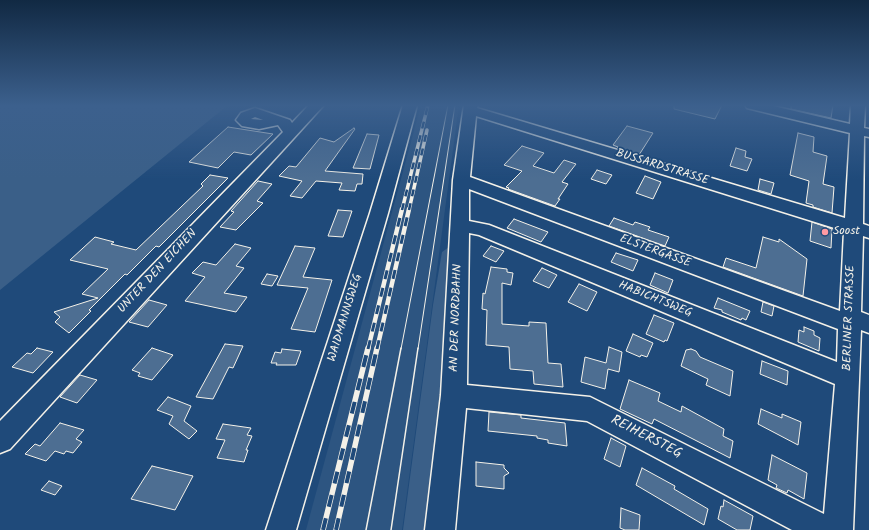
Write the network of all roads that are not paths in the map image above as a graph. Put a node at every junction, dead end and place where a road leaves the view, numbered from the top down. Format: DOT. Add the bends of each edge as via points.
graph roads {
  1 [pos="282,130"];
  2 [pos="403,130"];
  3 [pos="468,130"];
  4 [pos="541,130"];
  5 [pos="863,132"];
  6 [pos="461,180"];
  7 [pos="461,226"];
  8 [pos="861,229"];
  9 [pos="856,322"];
  10 [pos="848,378"];
  11 [pos="454,395"];
  12 [pos="0,440"];
  13 [pos="281,530"];
  14 [pos="440,530"];
  15 [pos="823,530"];
  16 [pos="838,530"];
  1 -- 12 [label="street, UNTER DEN EICHEN"];
  2 -- 13 [label="street, WAIDMANNSWEG"];
  3 -- 6 [label="street, AN DER NORDBAHN"];
  4 -- 8 [label="street, BUSSARDSTRASSE"];
  5 -- 8 [label="street, BERLINER STRASSE"];
  6 -- 7 [label="street, AN DER NORDBAHN"];
  6 -- 9 [label="street, ELSTERGASSE"];
  7 -- 10 [label="street, HABICHTSWEG" via="482,230"];
  7 -- 11 [label="street, AN DER NORDBAHN"];
  8 -- 9 [label="street, BERLINER STRASSE"];
  9 -- 10 [label="street, BERLINER STRASSE"];
  10 -- 16 [label="street, BERLINER STRASSE"];
  11 -- 14 [label="street, AN DER NORDBAHN"];
  11 -- 15 [label="street, REIHERSTEG" via="590,409"];
}
